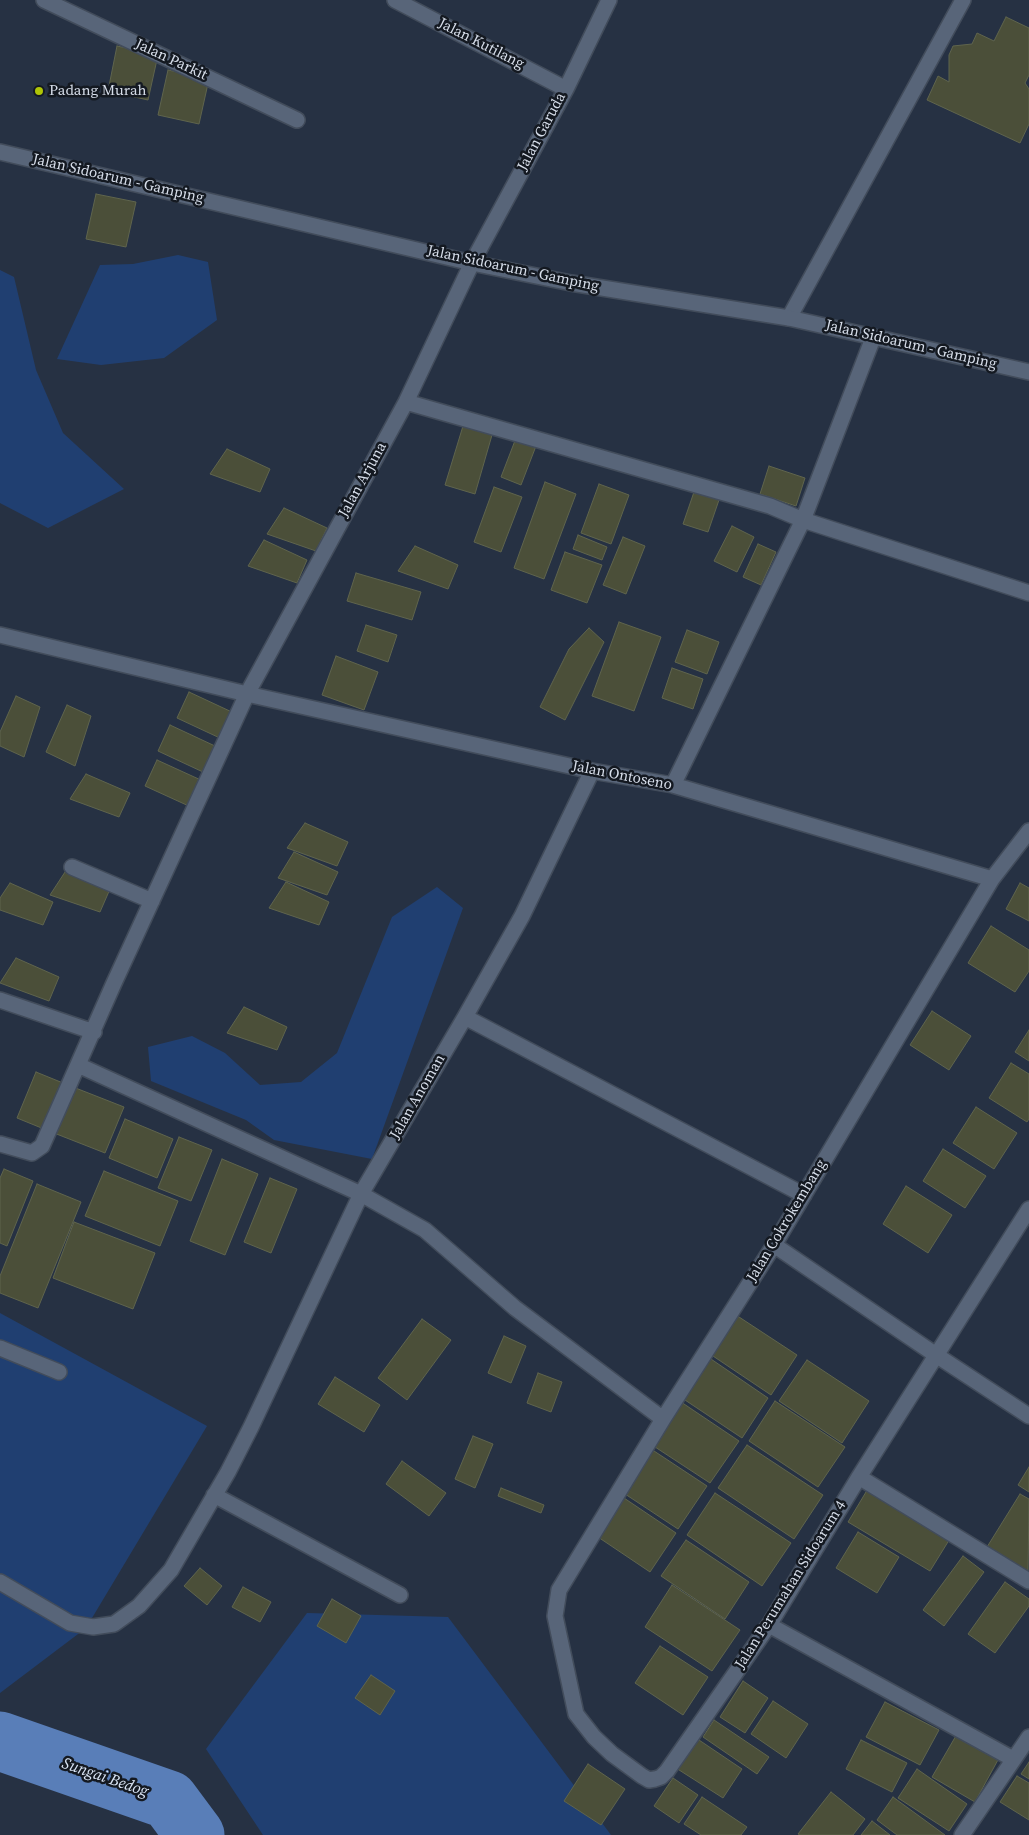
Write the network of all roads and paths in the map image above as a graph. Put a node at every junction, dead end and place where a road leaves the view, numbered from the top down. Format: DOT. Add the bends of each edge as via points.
graph roads {
  1 [pos="44,0"];
  2 [pos="395,0"];
  3 [pos="609,0"];
  4 [pos="963,0"];
  5 [pos="566,89"];
  6 [pos="297,120"];
  7 [pos="0,152"];
  8 [pos="472,263"];
  9 [pos="789,318"];
  10 [pos="873,338"];
  11 [pos="1029,372"];
  12 [pos="406,402"];
  13 [pos="804,520"];
  14 [pos="1029,593"];
  15 [pos="0,634"];
  16 [pos="247,694"];
  17 [pos="592,771"];
  18 [pos="673,785"];
  19 [pos="1029,831"];
  20 [pos="72,868"];
  21 [pos="992,879"];
  22 [pos="152,901"];
  23 [pos="0,1000"];
  24 [pos="465,1017"];
  25 [pos="94,1032"];
  26 [pos="78,1065"];
  27 [pos="0,1144"];
  28 [pos="361,1194"];
  29 [pos="804,1195"];
  30 [pos="1029,1209"];
  31 [pos="774,1245"];
  32 [pos="1,1350"];
  33 [pos="936,1355"];
  34 [pos="59,1372"];
  35 [pos="1029,1416"];
  36 [pos="663,1419"];
  37 [pos="859,1477"];
  38 [pos="214,1495"];
  39 [pos="1029,1581"];
  40 [pos="0,1582"];
  41 [pos="400,1595"];
  42 [pos="555,1616"];
  43 [pos="769,1625"];
  44 [pos="1029,1737"];
  45 [pos="1013,1759"];
  46 [pos="962,1835"];
  1 -- 6 [label="street, Jalan Parkit"];
  2 -- 5 [label="street, Jalan Kutilang"];
  3 -- 5 [label="street, Jalan Garuda"];
  4 -- 9 [label="street"];
  5 -- 8 [label="street, Jalan Garuda"];
  7 -- 8 [label="street, Jalan Sidoarum - Gamping"];
  8 -- 9 [label="street, Jalan Sidoarum - Gamping" via="571,283"];
  8 -- 12 [label="street, Jalan Arjuna"];
  9 -- 10 [label="street, Jalan Sidoarum - Gamping"];
  10 -- 11 [label="street, Jalan Sidoarum - Gamping"];
  10 -- 13 [label="street"];
  12 -- 13 [label="street" via="770,506"];
  12 -- 16 [label="street, Jalan Arjuna"];
  13 -- 14 [label="street"];
  13 -- 18 [label="street"];
  15 -- 16 [label="street, Jalan Ontoseno"];
  16 -- 17 [label="street, Jalan Ontoseno"];
  16 -- 22 [label="street, Jalan Arjuna"];
  17 -- 18 [label="street, Jalan Ontoseno"];
  17 -- 24 [label="street, Jalan Anoman" via="522,916"];
  18 -- 21 [label="street, Jalan Ontoseno"];
  19 -- 21 [label="street, Jalan Cokrokembang"];
  20 -- 22 [label="street"];
  21 -- 29 [label="street, Jalan Cokrokembang"];
  22 -- 25 [label="street, Jalan Arjuna"];
  23 -- 25 [label="street"];
  24 -- 28 [label="street, Jalan Anoman"];
  24 -- 29 [label="street"];
  25 -- 26 [label="street, Jalan Arjuna"];
  26 -- 27 [label="street, Jalan Arjuna" via="42,1146 32,1153"];
  26 -- 28 [label="street"];
  28 -- 36 [label="street" via="425,1230 515,1308"];
  28 -- 38 [label="street, Jalan Anoman" via="252,1427"];
  29 -- 31 [label="street, Jalan Cokrokembang"];
  30 -- 33 [label="street, Jalan Perumahan Sidoarum 4"];
  31 -- 33 [label="street"];
  31 -- 36 [label="street, Jalan Cokrokembang"];
  32 -- 34 [label="street"];
  33 -- 35 [label="street"];
  33 -- 37 [label="street, Jalan Perumahan Sidoarum 4"];
  36 -- 42 [label="street, Jalan Cokrokembang" via="559,1590"];
  37 -- 39 [label="street"];
  37 -- 43 [label="street, Jalan Perumahan Sidoarum 4"];
  38 -- 40 [label="street, Jalan Anoman" via="171,1570 139,1606 114,1624 93,1627 70,1623"];
  38 -- 41 [label="street"];
  42 -- 43 [label="street, Jalan Perumahan Sidoarum 4" via="576,1714 612,1754 649,1780 661,1777 667,1771"];
  43 -- 45 [label="street"];
  44 -- 45 [label="street"];
  45 -- 46 [label="street"];
}
